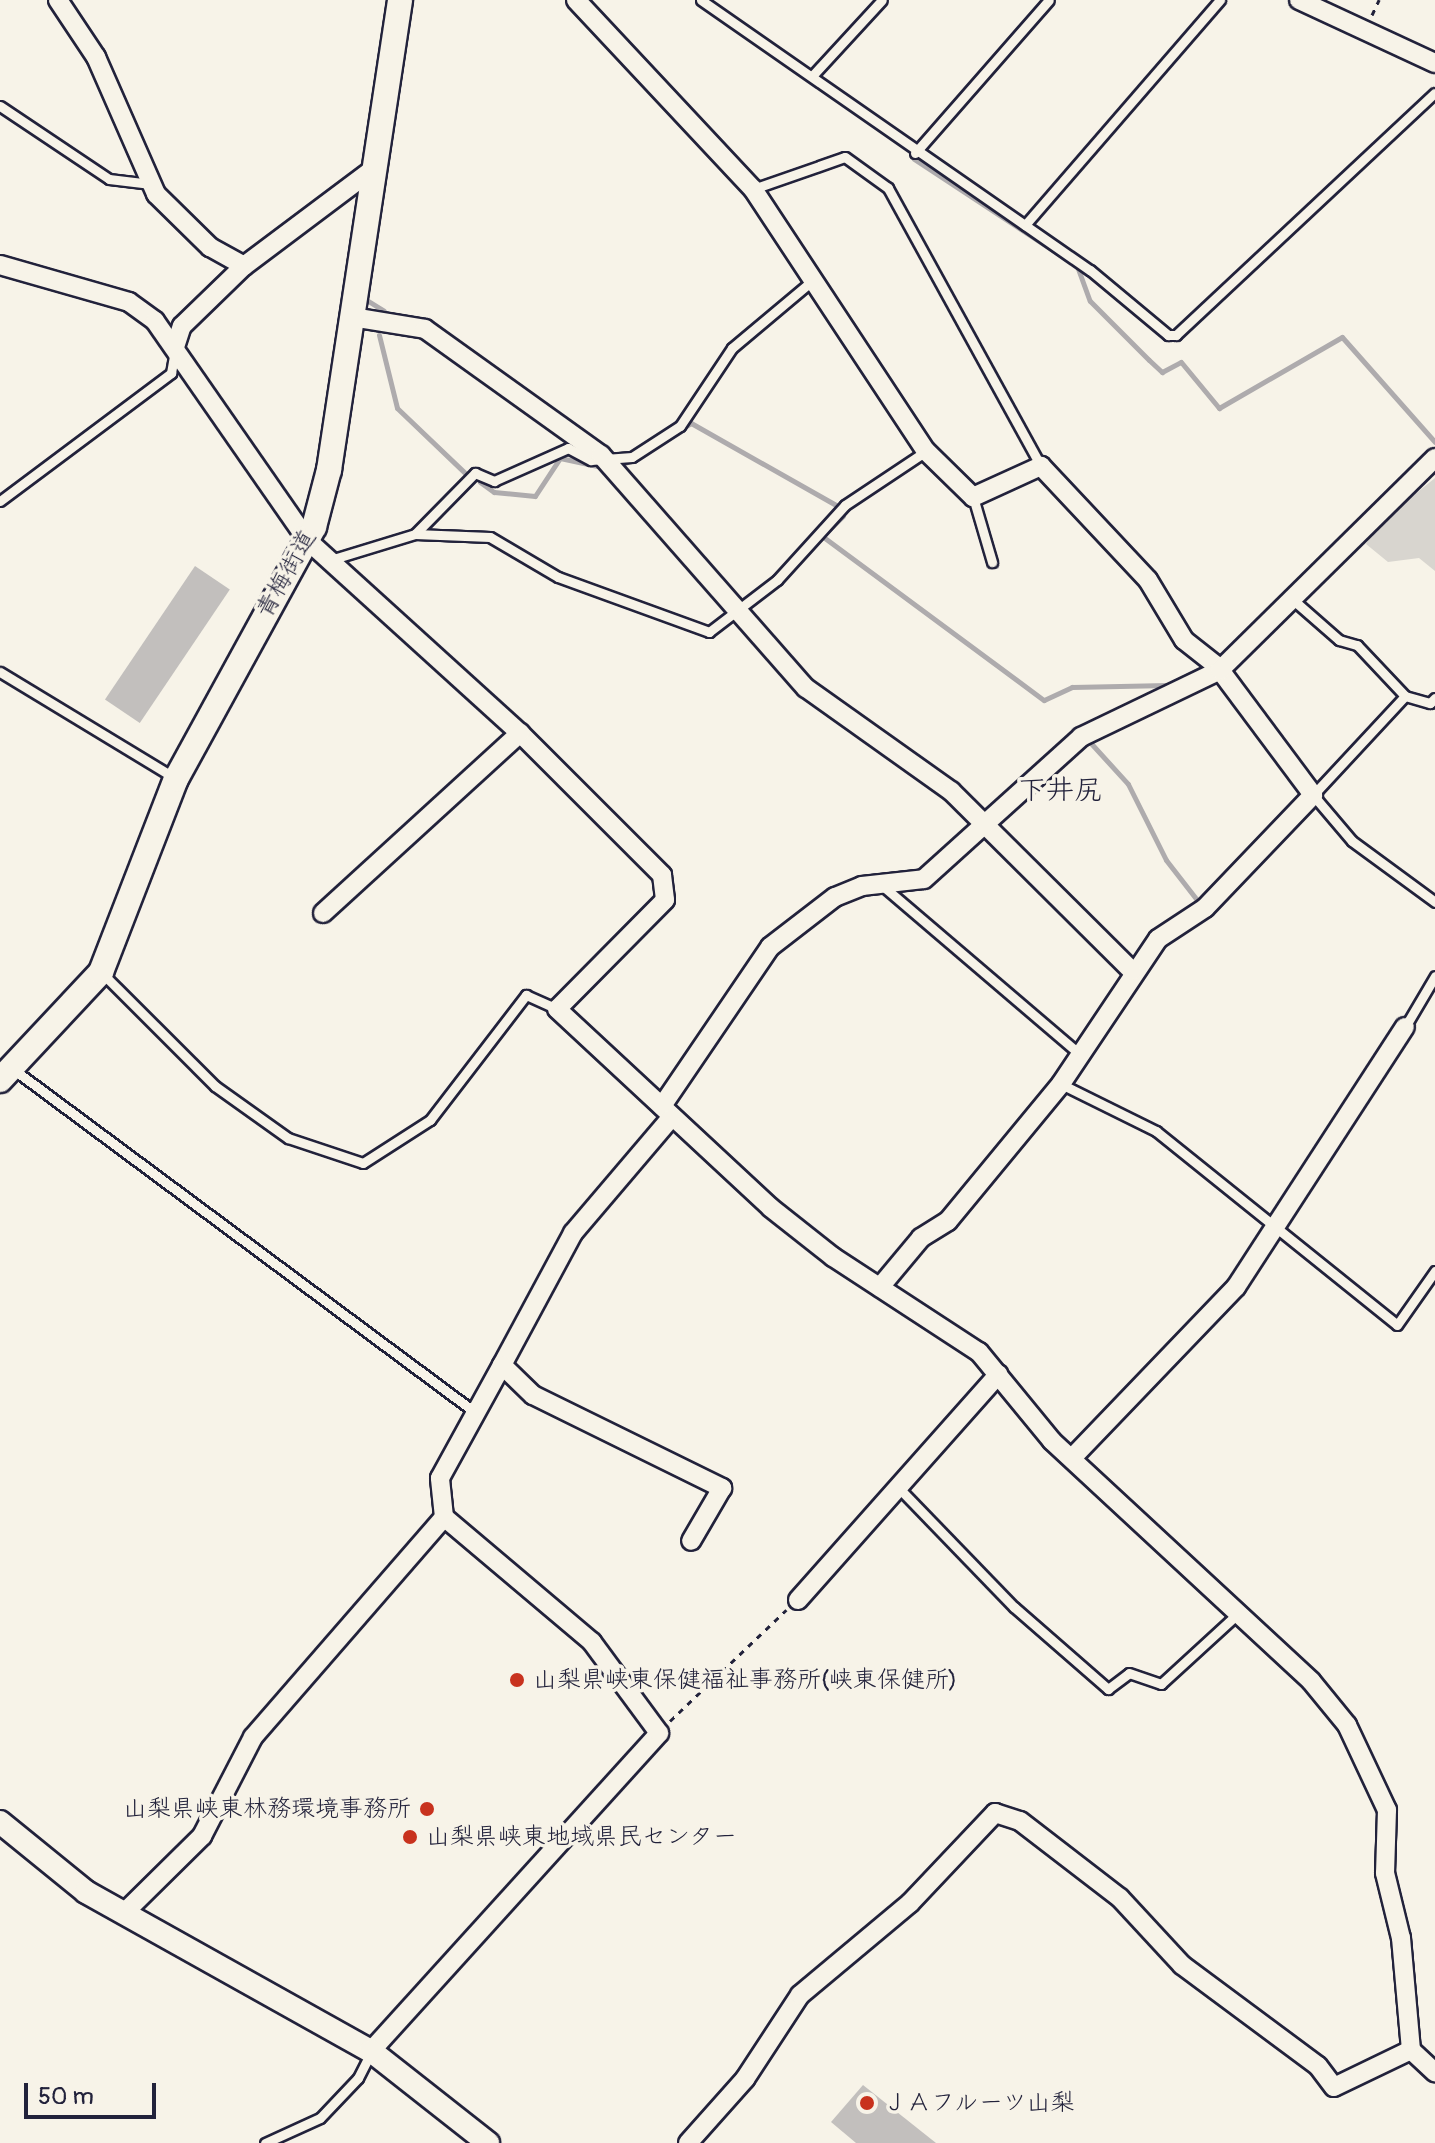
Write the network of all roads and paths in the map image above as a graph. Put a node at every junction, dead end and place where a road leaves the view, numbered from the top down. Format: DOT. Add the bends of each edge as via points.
graph roads {
  1 [pos="58,0"];
  2 [pos="400,0"];
  3 [pos="701,0"];
  4 [pos="882,0"];
  5 [pos="1049,0"];
  6 [pos="1220,0"];
  7 [pos="1299,0"];
  8 [pos="584,3"];
  9 [pos="1435,63"];
  10 [pos="812,76"];
  11 [pos="1435,93"];
  12 [pos="0,106"];
  13 [pos="915,153"];
  14 [pos="373,169"];
  15 [pos="151,184"];
  16 [pos="753,189"];
  17 [pos="1025,225"];
  18 [pos="0,265"];
  19 [pos="244,266"];
  20 [pos="813,280"];
  21 [pos="352,317"];
  22 [pos="175,347"];
  23 [pos="926,451"];
  24 [pos="1435,458"];
  25 [pos="605,460"];
  26 [pos="1041,466"];
  27 [pos="973,497"];
  28 [pos="0,501"];
  29 [pos="415,534"];
  30 [pos="307,540"];
  31 [pos="330,560"];
  32 [pos="992,562"];
  33 [pos="1291,598"];
  34 [pos="736,616"];
  35 [pos="1219,668"];
  36 [pos="0,672"];
  37 [pos="1405,696"];
  38 [pos="1435,698"];
  39 [pos="520,733"];
  40 [pos="176,779"];
  41 [pos="1313,795"];
  42 [pos="981,825"];
  43 [pos="884,887"];
  44 [pos="1435,902"];
  45 [pos="323,913"];
  46 [pos="1132,971"];
  47 [pos="101,972"];
  48 [pos="1435,976"];
  49 [pos="557,1009"];
  50 [pos="1405,1027"];
  51 [pos="1077,1052"];
  52 [pos="5,1074"];
  53 [pos="1061,1084"];
  54 [pos="666,1113"];
  55 [pos="1277,1229"];
  56 [pos="1435,1271"];
  57 [pos="880,1287"];
  58 [pos="502,1365"];
  59 [pos="999,1374"];
  60 [pos="476,1413"];
  61 [pos="1072,1458"];
  62 [pos="897,1486"];
  63 [pos="444,1517"];
  64 [pos="691,1541"];
  65 [pos="798,1600"];
  66 [pos="1234,1617"];
  67 [pos="659,1733"];
  68 [pos="0,1822"];
  69 [pos="124,1913"];
  70 [pos="1411,2050"];
  71 [pos="371,2051"];
  72 [pos="1435,2072"];
  73 [pos="265,2143"];
  74 [pos="488,2143"];
  75 [pos="688,2143"];
  1 -- 15 [label="street" via="96,57"];
  2 -- 14 [label="main road, 青梅街道"];
  3 -- 10 [label="lane"];
  4 -- 10 [label="lane"];
  5 -- 13 [label="lane"];
  6 -- 17 [label="lane"];
  7 -- 9 [label="street"];
  8 -- 16 [label="street"];
  10 -- 13 [label="lane"];
  11 -- 17 [label="lane" via="1176,335"];
  12 -- 15 [label="lane" via="109,179"];
  13 -- 17 [label="lane"];
  14 -- 19 [label="street"];
  14 -- 21 [label="main road, 青梅街道"];
  15 -- 19 [label="street" via="176,220"];
  16 -- 20 [label="street"];
  16 -- 26 [label="lane" via="845,157 888,188"];
  18 -- 22 [label="street" via="129,302"];
  19 -- 22 [label="street" via="182,326"];
  20 -- 23 [label="street"];
  20 -- 25 [label="lane" via="732,348 680,426 632,457"];
  21 -- 25 [label="street" via="425,329"];
  21 -- 30 [label="main road, 青梅街道" via="329,470"];
  22 -- 28 [label="lane" via="171,373"];
  22 -- 30 [label="street"];
  23 -- 27 [label="street"];
  23 -- 34 [label="lane" via="845,505"];
  24 -- 33 [label="street"];
  25 -- 29 [label="lane" via="568,448 494,481 475,473"];
  25 -- 34 [label="street"];
  26 -- 27 [label="street"];
  26 -- 35 [label="street" via="1148,580 1199,653"];
  27 -- 32 [label="lane"];
  29 -- 31 [label="lane"];
  29 -- 34 [label="lane" via="490,537 558,577 709,632"];
  30 -- 31 [label="street"];
  30 -- 40 [label="main road, 青梅街道"];
  31 -- 39 [label="street"];
  33 -- 35 [label="street"];
  33 -- 37 [label="lane" via="1339,640 1357,645"];
  34 -- 42 [label="street" via="806,688 951,791"];
  35 -- 41 [label="street"];
  35 -- 42 [label="street" via="1081,737"];
  36 -- 40 [label="lane"];
  37 -- 38 [label="lane" via="1430,703"];
  37 -- 41 [label="lane"];
  39 -- 45 [label="street"];
  39 -- 49 [label="street" via="668,889"];
  40 -- 47 [label="main road, 青梅街道"];
  41 -- 44 [label="lane" via="1352,841"];
  41 -- 46 [label="street"];
  42 -- 43 [label="street" via="924,879"];
  42 -- 46 [label="street" via="1038,871"];
  43 -- 51 [label="lane"];
  43 -- 54 [label="street" via="835,897 770,947"];
  46 -- 51 [label="street"];
  47 -- 49 [label="lane" via="215,1086 288,1138 363,1163 430,1120 526,995"];
  47 -- 52 [label="main road, 青梅街道"];
  48 -- 50 [label="lane"];
  49 -- 54 [label="street"];
  50 -- 55 [label="street"];
  51 -- 53 [label="street"];
  52 -- 60 [label="lane"];
  53 -- 55 [label="lane" via="1156,1131"];
  53 -- 57 [label="street" via="948,1221 921,1238"];
  54 -- 57 [label="street" via="833,1257"];
  54 -- 58 [label="street" via="573,1233"];
  55 -- 56 [label="lane" via="1397,1325"];
  55 -- 61 [label="street" via="1236,1287"];
  57 -- 59 [label="street" via="979,1352"];
  58 -- 60 [label="street"];
  58 -- 64 [label="street" via="533,1395 722,1488"];
  59 -- 61 [label="street"];
  59 -- 62 [label="street"];
  60 -- 63 [label="street" via="440,1478"];
  61 -- 66 [label="street"];
  62 -- 65 [label="street"];
  62 -- 66 [label="lane" via="1004,1598 1108,1689 1129,1673 1161,1684"];
  63 -- 67 [label="street" via="592,1642"];
  63 -- 69 [label="street" via="253,1737 202,1836"];
  65 -- 67 [label="path"];
  66 -- 70 [label="street" via="1311,1681 1347,1725 1387,1810 1385,1873 1401,1938"];
  67 -- 71 [label="street"];
  68 -- 69 [label="street"];
  69 -- 71 [label="street"];
  70 -- 72 [label="street"];
  70 -- 75 [label="street" via="1334,2087 1318,2066 1182,1965 1120,1898 1020,1821 995,1813 910,1903 800,1995 745,2079"];
  71 -- 73 [label="lane" via="358,2078 320,2118"];
  71 -- 74 [label="street"];
}
